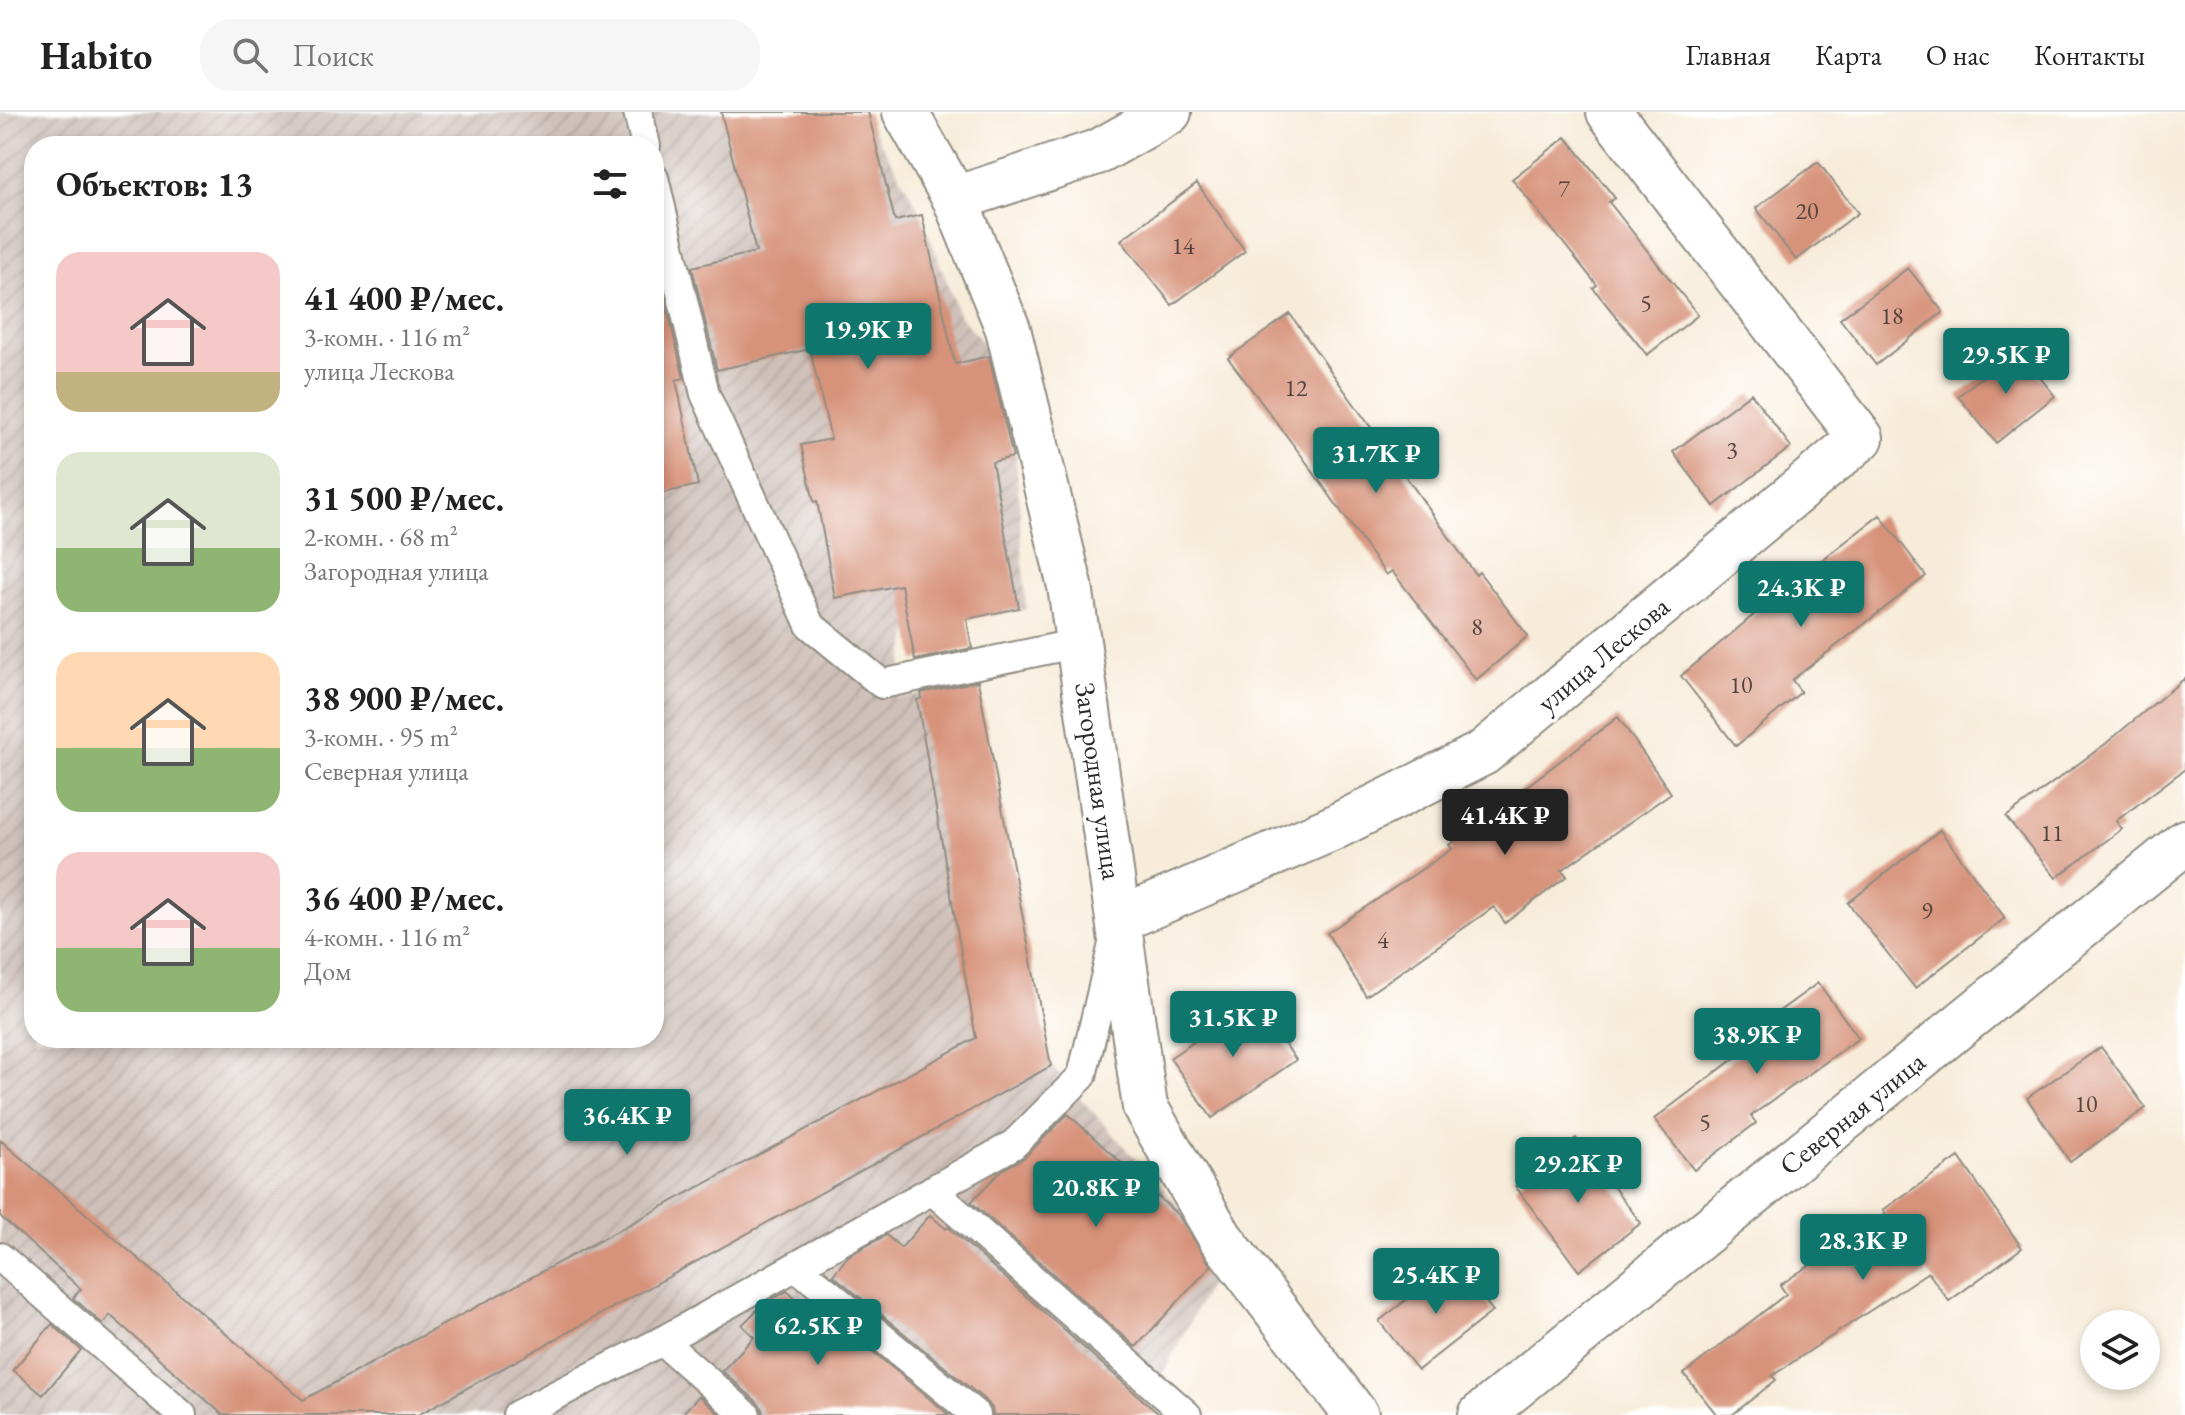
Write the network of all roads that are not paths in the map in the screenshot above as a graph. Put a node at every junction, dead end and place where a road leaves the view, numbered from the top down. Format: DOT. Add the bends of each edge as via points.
graph roads {
  1 [pos="638,112"];
  2 [pos="905,112"];
  3 [pos="1169,112"];
  4 [pos="1609,112"];
  5 [pos="644,136"];
  6 [pos="955,199"];
  7 [pos="664,220"];
  8 [pos="1079,643"];
  9 [pos="2185,842"];
  10 [pos="1119,920"];
  11 [pos="932,1190"];
  12 [pos="0,1257"];
  13 [pos="797,1267"];
  14 [pos="662,1341"];
  15 [pos="182,1415"];
  16 [pos="517,1415"];
  17 [pos="746,1415"];
  18 [pos="976,1415"];
  19 [pos="1187,1415"];
  20 [pos="1356,1415"];
  21 [pos="1481,1415"];
  1 -- 5 [label="lane"];
  2 -- 6 [label="street, Загородная улица"];
  3 -- 6 [label="street" via="1100,151"];
  4 -- 10 [label="street, улица Лескова" via="1861,438 1483,753 1331,829"];
  6 -- 8 [label="street, Загородная улица" via="1008,329"];
  7 -- 8 [label="lane" via="705,394 810,625 882,684"];
  8 -- 10 [label="street, Загородная улица"];
  9 -- 21 [label="street, Северная улица"];
  10 -- 11 [label="lane" via="1082,1076 1013,1145"];
  10 -- 20 [label="street, Загородная улица" via="1145,1107 1220,1237"];
  11 -- 13 [label="lane"];
  11 -- 19 [label="lane"];
  12 -- 15 [label="lane"];
  13 -- 14 [label="lane"];
  13 -- 18 [label="lane"];
  14 -- 16 [label="lane"];
  14 -- 17 [label="lane"];
}
